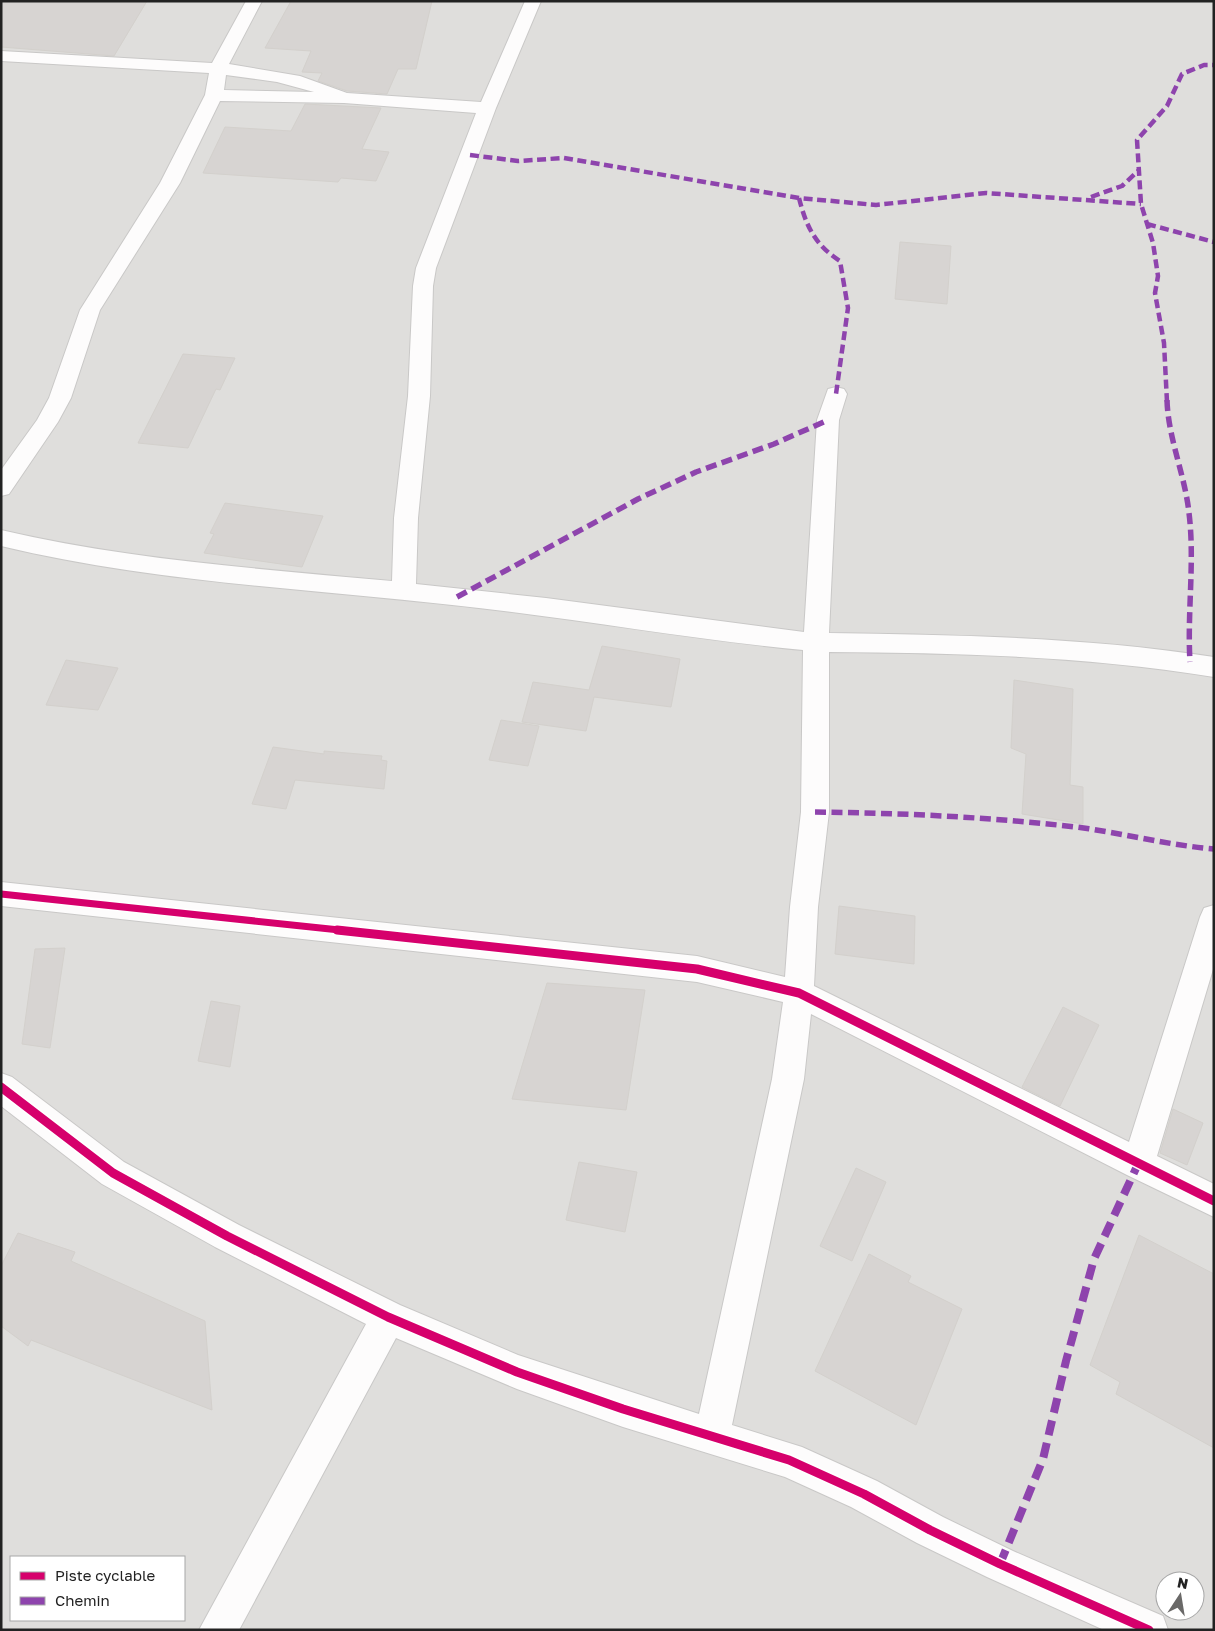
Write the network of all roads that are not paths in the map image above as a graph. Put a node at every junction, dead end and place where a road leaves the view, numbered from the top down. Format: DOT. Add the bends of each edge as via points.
graph roads {
  1 [pos="254,1"];
  2 [pos="533,1"];
  3 [pos="1,56"];
  4 [pos="218,69"];
  5 [pos="214,95"];
  6 [pos="344,98"];
  7 [pos="487,108"];
  8 [pos="836,394"];
  9 [pos="1,488"];
  10 [pos="1,538"];
  11 [pos="404,591"];
  12 [pos="816,642"];
  13 [pos="1214,667"];
  14 [pos="1,894"];
  15 [pos="1214,918"];
  16 [pos="799,993"];
  17 [pos="1,1087"];
  18 [pos="1138,1164"];
  19 [pos="1214,1201"];
  20 [pos="388,1316"];
  21 [pos="712,1437"];
  22 [pos="218,1630"];
  23 [pos="1149,1630"];
  1 -- 4 [label="street"];
  2 -- 7 [label="street"];
  3 -- 4 [label="street"];
  4 -- 5 [label="street"];
  4 -- 6 [label="street" via="304,81"];
  5 -- 6 [label="street"];
  5 -- 9 [label="street" via="170,183 90,310 72,368 47,422"];
  6 -- 7 [label="street"];
  7 -- 11 [label="street" via="426,268 420,396 406,518"];
  8 -- 12 [label="street" via="828,420"];
  10 -- 11 [label="street" via="122,563 257,579"];
  11 -- 12 [label="street"];
  12 -- 13 [label="street" via="1027,646 1089,650"];
  12 -- 16 [label="street" via="815,812 804,907"];
  14 -- 16 [label="street" via="698,969"];
  15 -- 18 [label="street"];
  16 -- 18 [label="street"];
  16 -- 21 [label="street" via="788,1079"];
  17 -- 20 [label="street" via="113,1173 227,1236"];
  18 -- 19 [label="street"];
  20 -- 21 [label="street" via="517,1372"];
  20 -- 22 [label="street"];
  21 -- 23 [label="street" via="789,1460 864,1494 1000,1564"];
}
